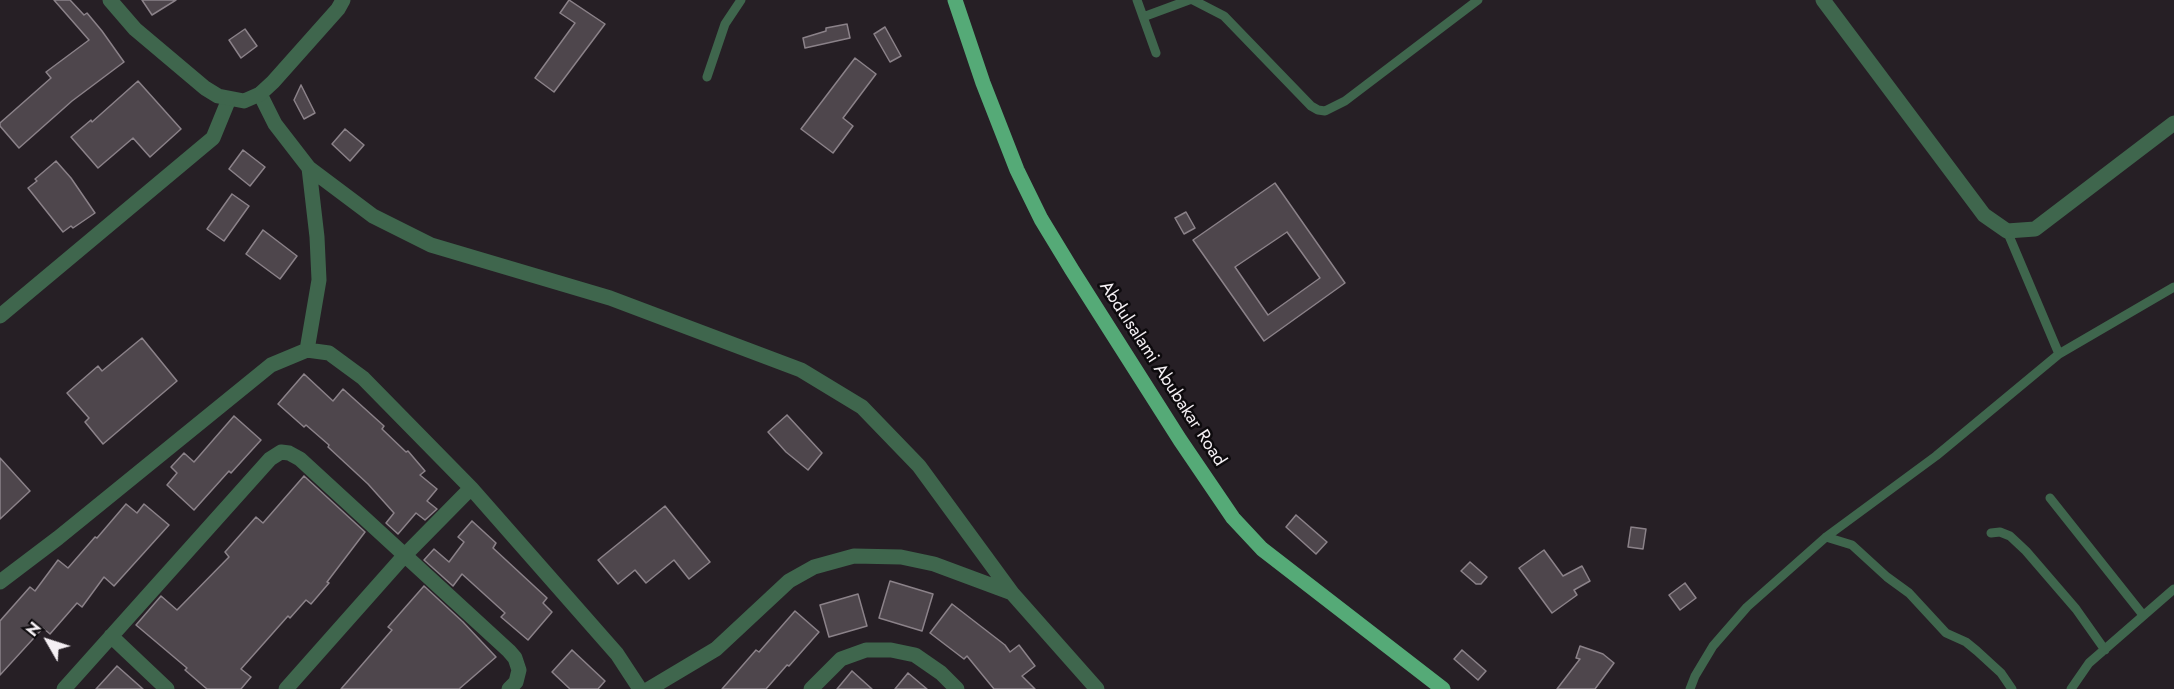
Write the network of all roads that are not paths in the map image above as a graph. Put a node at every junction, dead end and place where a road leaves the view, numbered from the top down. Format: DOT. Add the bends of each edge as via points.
graph roads {
  1 [pos="110,0"];
  2 [pos="741,0"];
  3 [pos="955,0"];
  4 [pos="1137,0"];
  5 [pos="1191,0"];
  6 [pos="1478,0"];
  7 [pos="1823,0"];
  8 [pos="338,3"];
  9 [pos="1143,16"];
  10 [pos="1156,53"];
  11 [pos="707,77"];
  12 [pos="260,94"];
  13 [pos="229,99"];
  14 [pos="2174,123"];
  15 [pos="309,168"];
  16 [pos="2007,231"];
  17 [pos="2174,287"];
  18 [pos="0,316"];
  19 [pos="307,350"];
  20 [pos="2060,354"];
  21 [pos="471,488"];
  22 [pos="2050,498"];
  23 [pos="1991,533"];
  24 [pos="1826,537"];
  25 [pos="404,556"];
  26 [pos="0,582"];
  27 [pos="2174,589"];
  28 [pos="1012,593"];
  29 [pos="2143,615"];
  30 [pos="111,636"];
  31 [pos="2105,650"];
  32 [pos="2070,687"];
  33 [pos="63,689"];
  34 [pos="167,689"];
  35 [pos="286,689"];
  36 [pos="509,689"];
  37 [pos="640,689"];
  38 [pos="650,689"];
  39 [pos="811,689"];
  40 [pos="957,689"];
  41 [pos="1097,689"];
  42 [pos="1443,689"];
  43 [pos="1690,689"];
  44 [pos="2012,689"];
  1 -- 13 [label="street" via="135,29 205,88"];
  2 -- 11 [label="lane" via="725,24"];
  3 -- 42 [label="main road, Abdulsalami Abubakar Road" via="1017,170 1041,219 1233,518 1262,549"];
  4 -- 9 [label="lane"];
  5 -- 6 [label="lane" via="1224,16 1311,106 1325,111 1345,101"];
  5 -- 9 [label="lane"];
  7 -- 16 [label="street" via="1984,215"];
  8 -- 12 [label="street"];
  9 -- 10 [label="lane"];
  12 -- 13 [label="street" via="244,101"];
  12 -- 15 [label="street" via="275,124"];
  13 -- 18 [label="street" via="213,138"];
  14 -- 16 [label="street" via="2035,229"];
  15 -- 19 [label="street" via="319,280"];
  15 -- 28 [label="street" via="373,216 431,245 621,303 801,370 854,401 919,466"];
  16 -- 20 [label="lane"];
  17 -- 20 [label="lane"];
  19 -- 21 [label="street" via="329,353 363,378"];
  19 -- 26 [label="street" via="271,365"];
  20 -- 24 [label="lane" via="1936,456"];
  21 -- 25 [label="street"];
  21 -- 37 [label="street" via="617,654"];
  22 -- 29 [label="lane"];
  23 -- 31 [label="lane" via="2010,536 2026,551"];
  24 -- 43 [label="lane" via="1747,607 1713,646"];
  24 -- 44 [label="lane" via="1852,545 1909,593 1946,633 1966,642 1984,657"];
  25 -- 30 [label="street" via="300,459 281,452 270,459"];
  25 -- 35 [label="street"];
  25 -- 36 [label="street" via="516,658 519,670"];
  27 -- 29 [label="lane"];
  28 -- 38 [label="street" via="901,556 854,556 814,567 789,581 716,649"];
  28 -- 41 [label="street"];
  29 -- 31 [label="lane"];
  30 -- 33 [label="street"];
  30 -- 34 [label="street"];
  31 -- 32 [label="lane"];
  39 -- 40 [label="street" via="841,659 866,650 891,650 915,655"];
}
